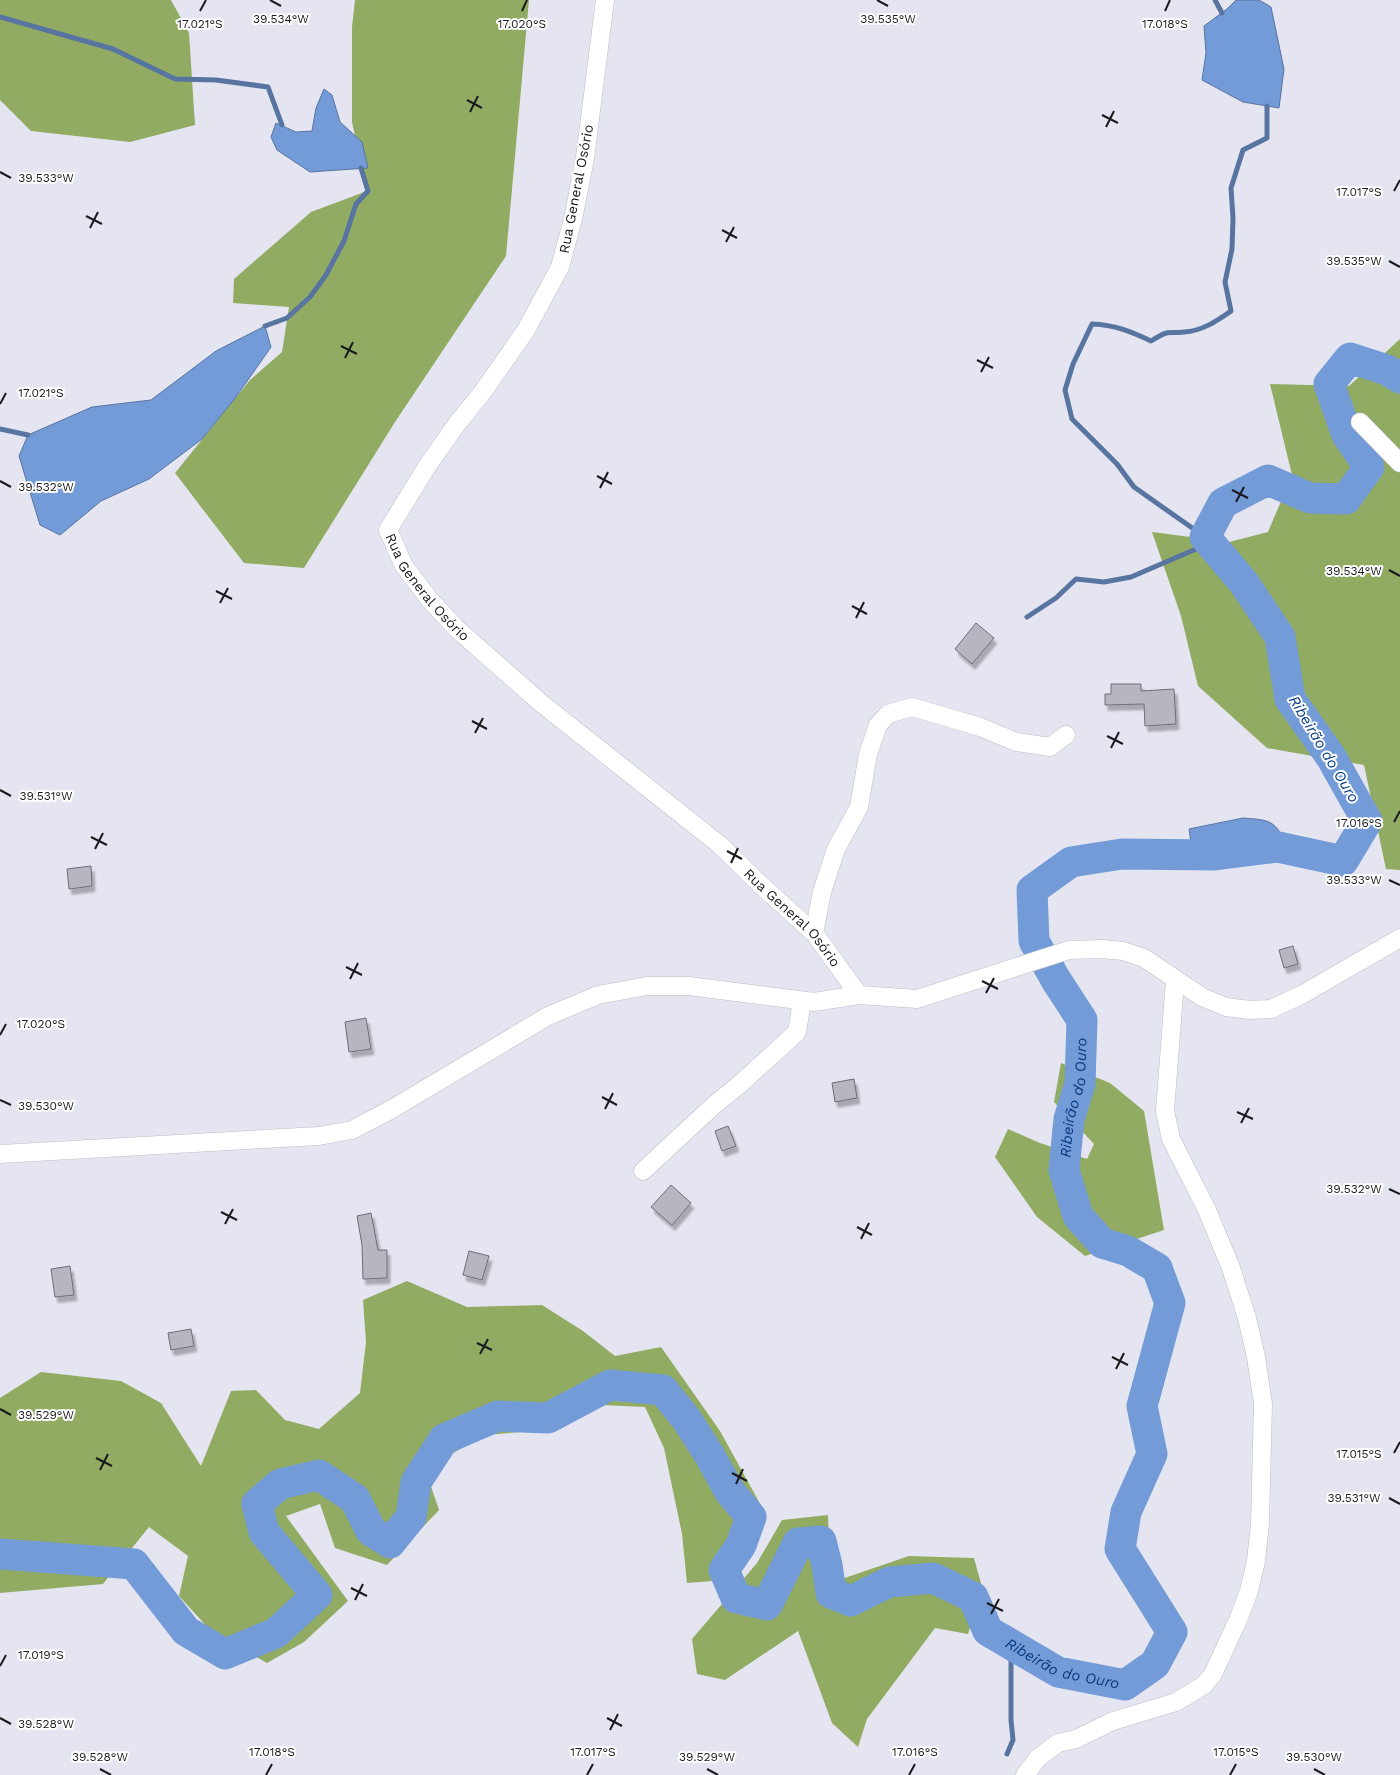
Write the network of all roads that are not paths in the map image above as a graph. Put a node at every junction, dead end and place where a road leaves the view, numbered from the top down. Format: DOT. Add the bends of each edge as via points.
graph roads {
  1 [pos="605,0"];
  2 [pos="1360,422"];
  3 [pos="1400,463"];
  4 [pos="1066,735"];
  5 [pos="814,934"];
  6 [pos="1400,938"];
  7 [pos="1176,980"];
  8 [pos="859,994"];
  9 [pos="802,1001"];
  10 [pos="0,1154"];
  11 [pos="643,1171"];
  12 [pos="1025,1775"];
  1 -- 5 [label="street, Rua General Osório" via="585,158 560,267 526,330 426,468 388,530 404,566 457,629 541,703 720,844"];
  2 -- 3 [label="street"];
  4 -- 5 [label="street" via="1050,747 1016,742 980,727 912,707 888,714 878,725 868,754 858,807 836,849 822,892"];
  5 -- 8 [label="street, Rua General Osório"];
  6 -- 7 [label="street" via="1271,1009 1226,1007 1202,997"];
  7 -- 8 [label="street" via="1144,958 1123,950 1092,948 1069,950 917,999"];
  7 -- 12 [label="street" via="1165,1111 1170,1138 1207,1210 1231,1268 1256,1357 1263,1404 1256,1561 1238,1620 1213,1674 1204,1686 1176,1702 1113,1721 1076,1739 1058,1743 1038,1758"];
  8 -- 9 [label="street"];
  9 -- 10 [label="street" via="689,986 647,986 598,995 548,1016 352,1130 319,1136"];
  9 -- 11 [label="street" via="797,1032"];
}
